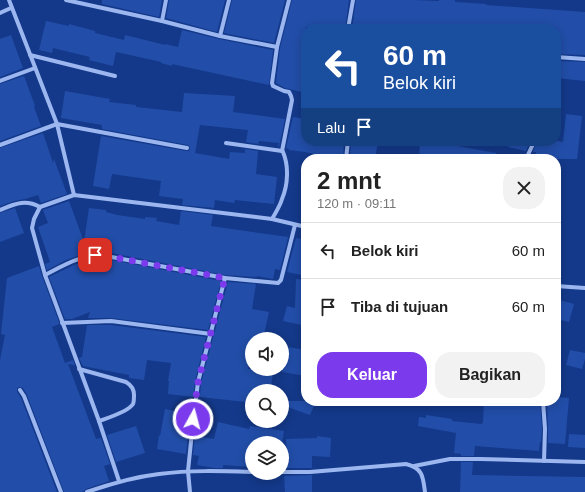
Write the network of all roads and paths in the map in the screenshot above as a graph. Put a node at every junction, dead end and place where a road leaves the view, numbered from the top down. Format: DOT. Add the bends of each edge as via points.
graph roads {
  1 [pos="9,0"];
  2 [pos="66,0"];
  3 [pos="166,0"];
  4 [pos="229,0"];
  5 [pos="289,0"];
  6 [pos="353,0"];
  7 [pos="11,8"];
  8 [pos="0,13"];
  9 [pos="162,21"];
  10 [pos="349,24"];
  11 [pos="220,36"];
  12 [pos="277,47"];
  13 [pos="30,55"];
  14 [pos="561,57"];
  15 [pos="585,59"];
  16 [pos="35,68"];
  17 [pos="115,76"];
  18 [pos="0,81"];
  19 [pos="57,124"];
  20 [pos="226,143"];
  21 [pos="0,145"];
  22 [pos="186,148"];
  23 [pos="282,151"];
  24 [pos="74,195"];
  25 [pos="40,207"];
  26 [pos="0,210"];
  27 [pos="272,219"];
  28 [pos="295,225"];
  29 [pos="301,227"];
  30 [pos="45,274"];
  31 [pos="225,278"];
  32 [pos="561,286"];
  33 [pos="585,288"];
  34 [pos="62,323"];
  35 [pos="211,334"];
  36 [pos="79,369"];
  37 [pos="20,390"];
  38 [pos="543,406"];
  39 [pos="99,421"];
  40 [pos="544,461"];
  41 [pos="585,462"];
  42 [pos="414,466"];
  43 [pos="188,471"];
  44 [pos="245,472"];
  45 [pos="289,472"];
  46 [pos="119,481"];
  47 [pos="61,492"];
  48 [pos="87,492"];
  49 [pos="190,492"];
  50 [pos="425,492"];
  1 -- 7 [label="street"];
  2 -- 9 [label="street"];
  3 -- 9 [label="street"];
  4 -- 11 [label="street"];
  5 -- 12 [label="street"];
  6 -- 10 [label="street"];
  7 -- 8 [label="street"];
  7 -- 13 [label="street"];
  9 -- 11 [label="street"];
  11 -- 12 [label="street"];
  12 -- 23 [label="street" via="272,83 276,88 289,92 292,100"];
  13 -- 16 [label="street"];
  13 -- 17 [label="street"];
  14 -- 15 [label="street"];
  16 -- 18 [label="street"];
  16 -- 19 [label="street"];
  19 -- 21 [label="street"];
  19 -- 22 [label="street"];
  19 -- 24 [label="street"];
  20 -- 23 [label="street"];
  23 -- 27 [label="street" via="286,162 287,182 283,198"];
  24 -- 25 [label="street"];
  24 -- 27 [label="street"];
  25 -- 26 [label="street" via="25,202"];
  25 -- 30 [label="street" via="32,228"];
  27 -- 28 [label="street"];
  28 -- 29 [label="street"];
  28 -- 31 [label="street" via="279,282"];
  30 -- 31 [label="street" via="70,262 95,255"];
  30 -- 34 [label="street"];
  31 -- 35 [label="street"];
  32 -- 33 [label="street"];
  34 -- 35 [label="street" via="111,321"];
  34 -- 36 [label="street"];
  35 -- 43 [label="street" via="198,382"];
  36 -- 39 [label="street"];
  36 -- 39 [label="street" via="126,382 133,390 132,406"];
  37 -- 47 [label="street"];
  38 -- 40 [label="street"];
  39 -- 46 [label="street"];
  40 -- 41 [label="street"];
  40 -- 42 [label="street" via="450,459"];
  42 -- 45 [label="street" via="406,464"];
  42 -- 50 [label="street" via="422,475"];
  43 -- 44 [label="street"];
  43 -- 46 [label="street"];
  43 -- 49 [label="street"];
  46 -- 48 [label="street"];
}
